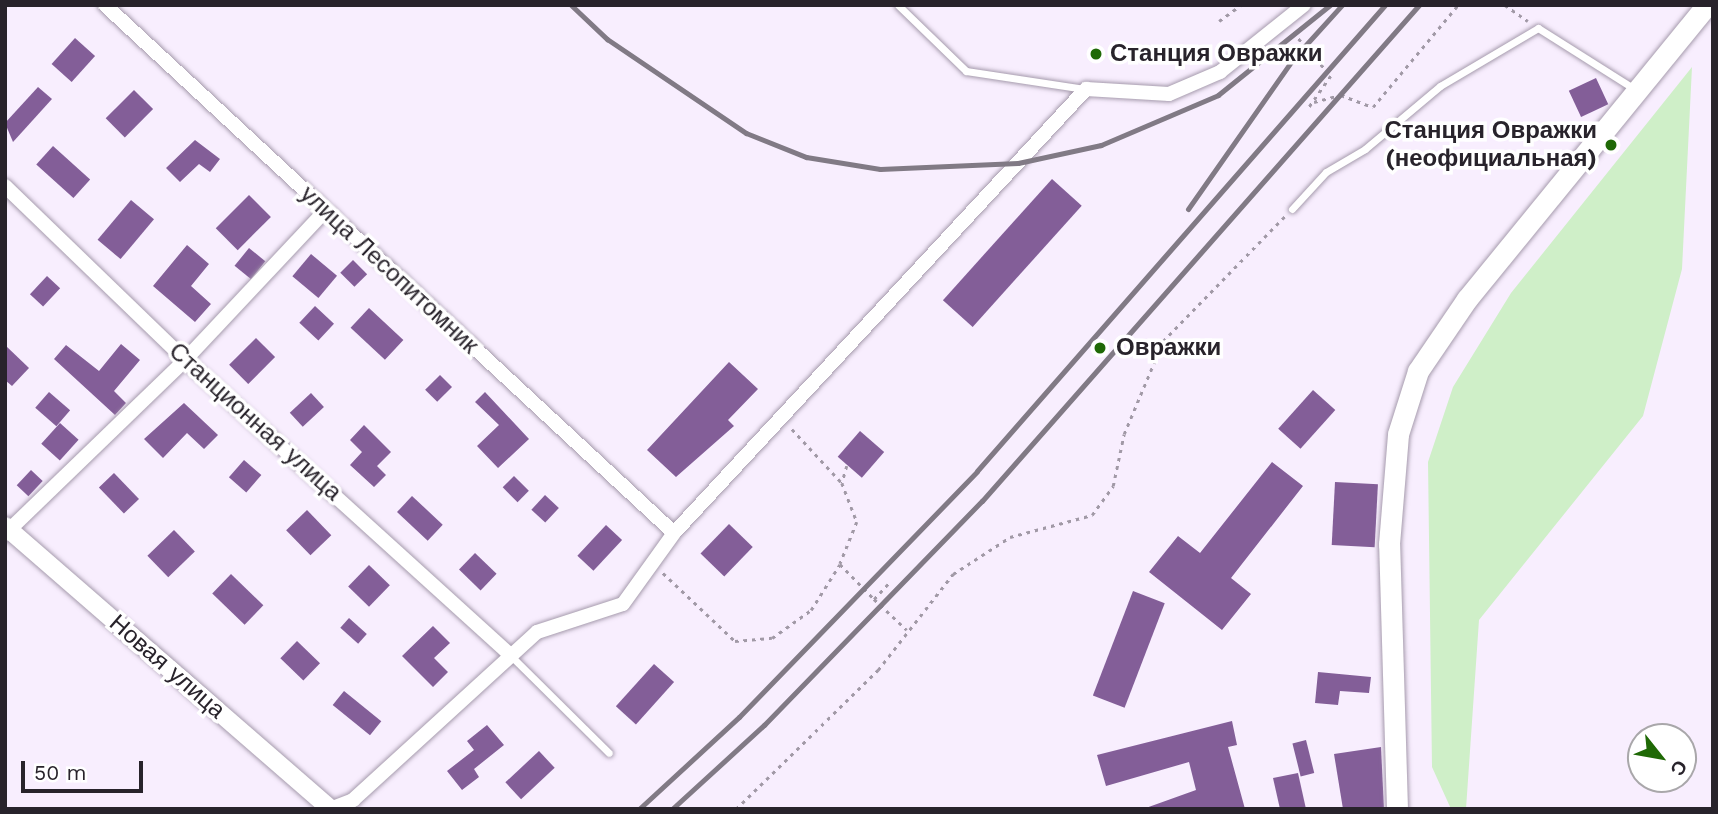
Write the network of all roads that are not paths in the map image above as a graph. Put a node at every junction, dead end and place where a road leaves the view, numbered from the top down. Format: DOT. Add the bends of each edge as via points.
graph roads {
  1 [pos="105,5"];
  2 [pos="898,5"];
  3 [pos="1304,5"];
  4 [pos="1707,5"];
  5 [pos="1086,89"];
  6 [pos="1637,90"];
  7 [pos="5,186"];
  8 [pos="1292,209"];
  9 [pos="325,211"];
  10 [pos="185,360"];
  11 [pos="7,530"];
  12 [pos="674,533"];
  13 [pos="509,654"];
  14 [pos="609,753"];
  15 [pos="330,809"];
  16 [pos="1397,809"];
  1 -- 9 [label="street, улица Лесопитомник"];
  2 -- 5 [label="lane" via="966,71"];
  3 -- 5 [label="street" via="1220,72 1169,94"];
  4 -- 6 [label="main road"];
  5 -- 12 [label="street" via="784,421"];
  6 -- 8 [label="lane" via="1538,28 1440,86 1365,149 1326,172"];
  6 -- 16 [label="main road" via="1467,299 1418,371 1398,434 1390,544"];
  7 -- 10 [label="street, Станционная улица"];
  9 -- 10 [label="street"];
  9 -- 12 [label="street, улица Лесопитомник"];
  10 -- 11 [label="street"];
  10 -- 13 [label="street, Станционная улица"];
  11 -- 15 [label="street, Новая улица"];
  12 -- 13 [label="street" via="623,604 537,632"];
  13 -- 14 [label="lane"];
  13 -- 15 [label="street" via="353,800"];
}
